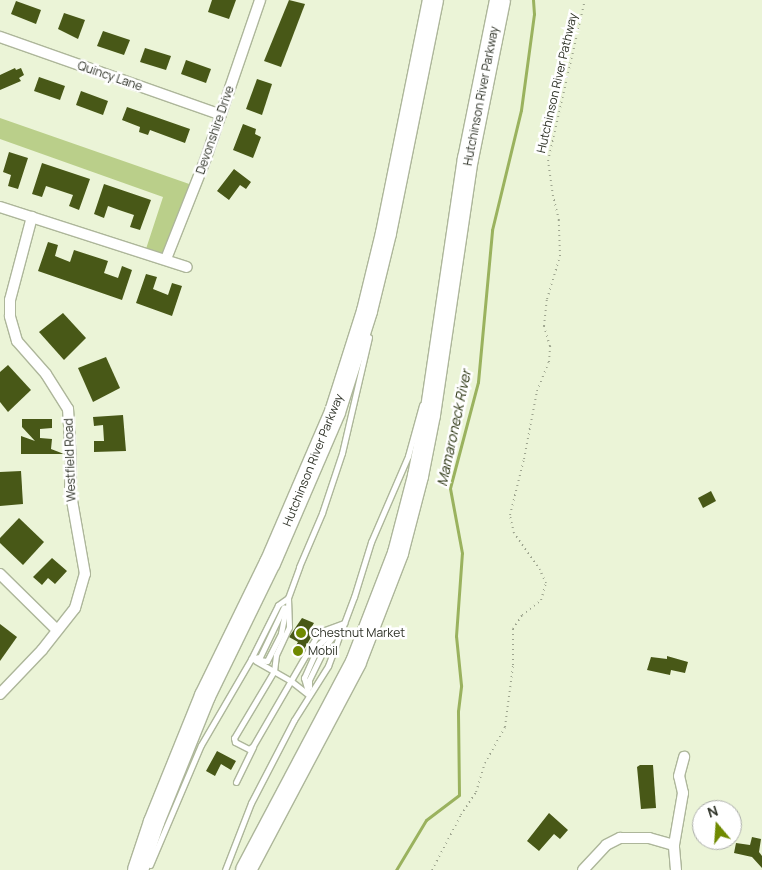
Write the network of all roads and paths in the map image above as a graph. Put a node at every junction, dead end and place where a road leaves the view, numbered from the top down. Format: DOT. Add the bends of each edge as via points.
graph roads {
  1 [pos="260,0"];
  2 [pos="433,0"];
  3 [pos="585,0"];
  4 [pos="499,3"];
  5 [pos="0,37"];
  6 [pos="220,115"];
  7 [pos="0,206"];
  8 [pos="32,217"];
  9 [pos="386,233"];
  10 [pos="166,259"];
  11 [pos="187,267"];
  12 [pos="446,314"];
  13 [pos="372,318"];
  14 [pos="370,327"];
  15 [pos="429,377"];
  16 [pos="424,395"];
  17 [pos="0,574"];
  18 [pos="288,598"];
  19 [pos="344,623"];
  20 [pos="57,630"];
  21 [pos="251,659"];
  22 [pos="274,671"];
  23 [pos="291,681"];
  24 [pos="2,688"];
  25 [pos="309,696"];
  26 [pos="253,746"];
  27 [pos="684,757"];
  28 [pos="236,782"];
  29 [pos="674,845"];
  30 [pos="138,870"];
  31 [pos="148,870"];
  32 [pos="225,870"];
  33 [pos="246,870"];
  34 [pos="432,870"];
  35 [pos="583,870"];
  36 [pos="676,870"];
  1 -- 6 [label="street, Devonshire Drive"];
  2 -- 9 [label="highway, Hutchinson River Parkway"];
  3 -- 34 [label="path, Hutchinson River Pathway" via="548,161 559,220 560,256 547,299 544,326 550,346 549,362 537,391 510,515 514,533 546,583 541,600 522,615 513,630 513,665 505,727 485,763 476,792"];
  4 -- 12 [label="highway, Hutchinson River Parkway" via="468,160"];
  5 -- 6 [label="street, Quincy Lane"];
  6 -- 10 [label="street, Devonshire Drive"];
  7 -- 8 [label="street"];
  8 -- 10 [label="street"];
  8 -- 20 [label="street, Westfield Road" via="10,300 11,321 17,341 46,374 68,409 72,509 85,574 75,608"];
  9 -- 13 [label="lane"];
  9 -- 30 [label="highway, Hutchinson River Parkway" via="367,311 335,412 270,563 205,696"];
  10 -- 11 [label="street"];
  12 -- 15 [label="lane"];
  12 -- 33 [label="highway, Hutchinson River Parkway" via="418,476 383,596 356,662"];
  14 -- 18 [label="lane" via="342,453"];
  16 -- 19 [label="lane" via="408,456 371,542"];
  17 -- 20 [label="street"];
  18 -- 21 [label="lane" via="278,605"];
  18 -- 21 [label="lane" via="281,633 266,661"];
  18 -- 22 [label="lane" via="290,627 276,655"];
  19 -- 23 [label="lane" via="318,632"];
  19 -- 25 [label="lane" via="328,666"];
  19 -- 25 [label="lane" via="319,644 304,678"];
  20 -- 24 [label="street, Westfield Road"];
  21 -- 22 [label="lane"];
  21 -- 31 [label="lane" via="201,745"];
  22 -- 23 [label="lane"];
  22 -- 26 [label="lane" via="234,738 235,742 249,748"];
  23 -- 25 [label="lane"];
  23 -- 26 [label="lane"];
  25 -- 32 [label="lane" via="251,803"];
  26 -- 28 [label="lane"];
  27 -- 29 [label="street" via="679,776 682,793"];
  29 -- 35 [label="street" via="648,838 620,838 606,845"];
  29 -- 36 [label="street"];
}
